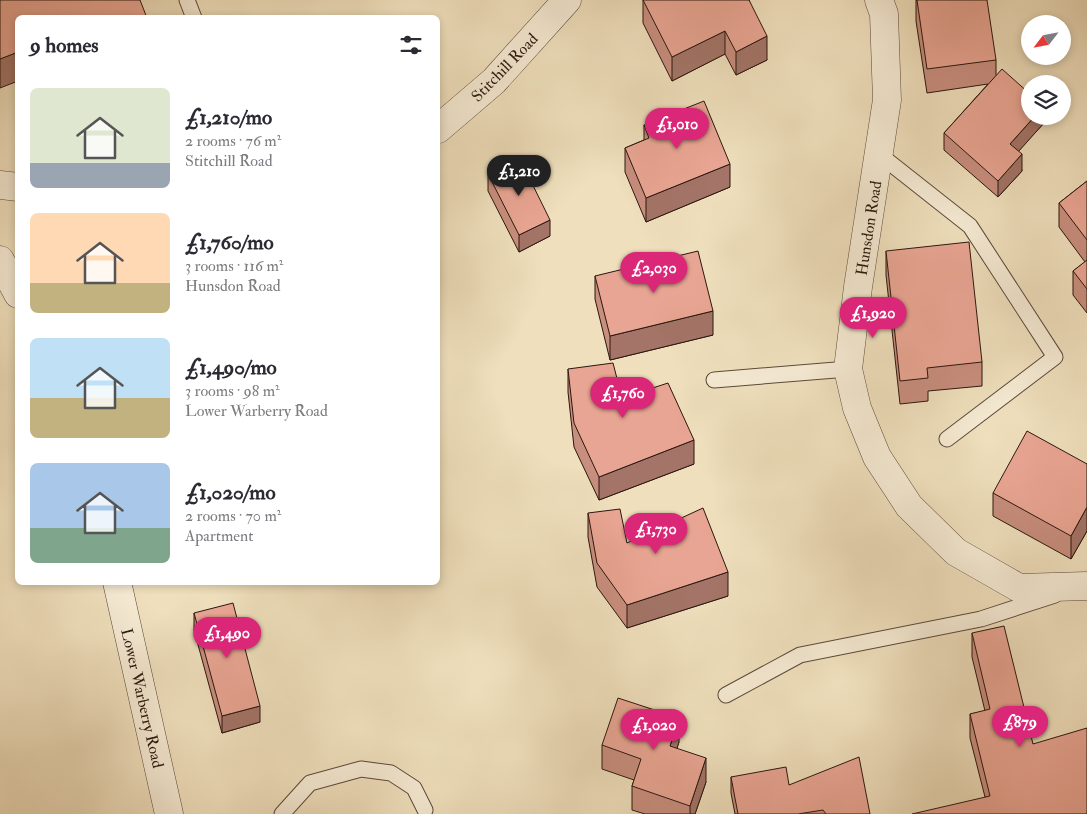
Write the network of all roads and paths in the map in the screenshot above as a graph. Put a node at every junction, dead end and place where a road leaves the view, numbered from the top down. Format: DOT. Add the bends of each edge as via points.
graph roads {
  1 [pos="187,0"];
  2 [pos="567,0"];
  3 [pos="878,0"];
  4 [pos="193,15"];
  5 [pos="440,128"];
  6 [pos="880,155"];
  7 [pos="0,185"];
  8 [pos="15,187"];
  9 [pos="0,260"];
  10 [pos="15,288"];
  11 [pos="848,369"];
  12 [pos="714,380"];
  13 [pos="947,439"];
  14 [pos="119,585"];
  15 [pos="1085,586"];
  16 [pos="726,695"];
  17 [pos="425,810"];
  18 [pos="169,814"];
  19 [pos="282,814"];
  1 -- 4 [label="lane"];
  2 -- 5 [label="street, Stitchill Road" via="494,81"];
  3 -- 6 [label="street, Hunsdon Road" via="884,14 887,100"];
  6 -- 11 [label="street, Hunsdon Road"];
  6 -- 13 [label="lane" via="970,226 1055,357"];
  7 -- 8 [label="street"];
  9 -- 10 [label="street"];
  11 -- 12 [label="lane"];
  11 -- 15 [label="street, Hunsdon Road" via="857,408 876,457 909,506 956,552 1019,588"];
  14 -- 18 [label="street, Lower Warberry Road"];
  15 -- 16 [label="lane" via="981,619 800,655"];
  17 -- 19 [label="lane" via="414,788 391,773 361,769 310,783"];
}
